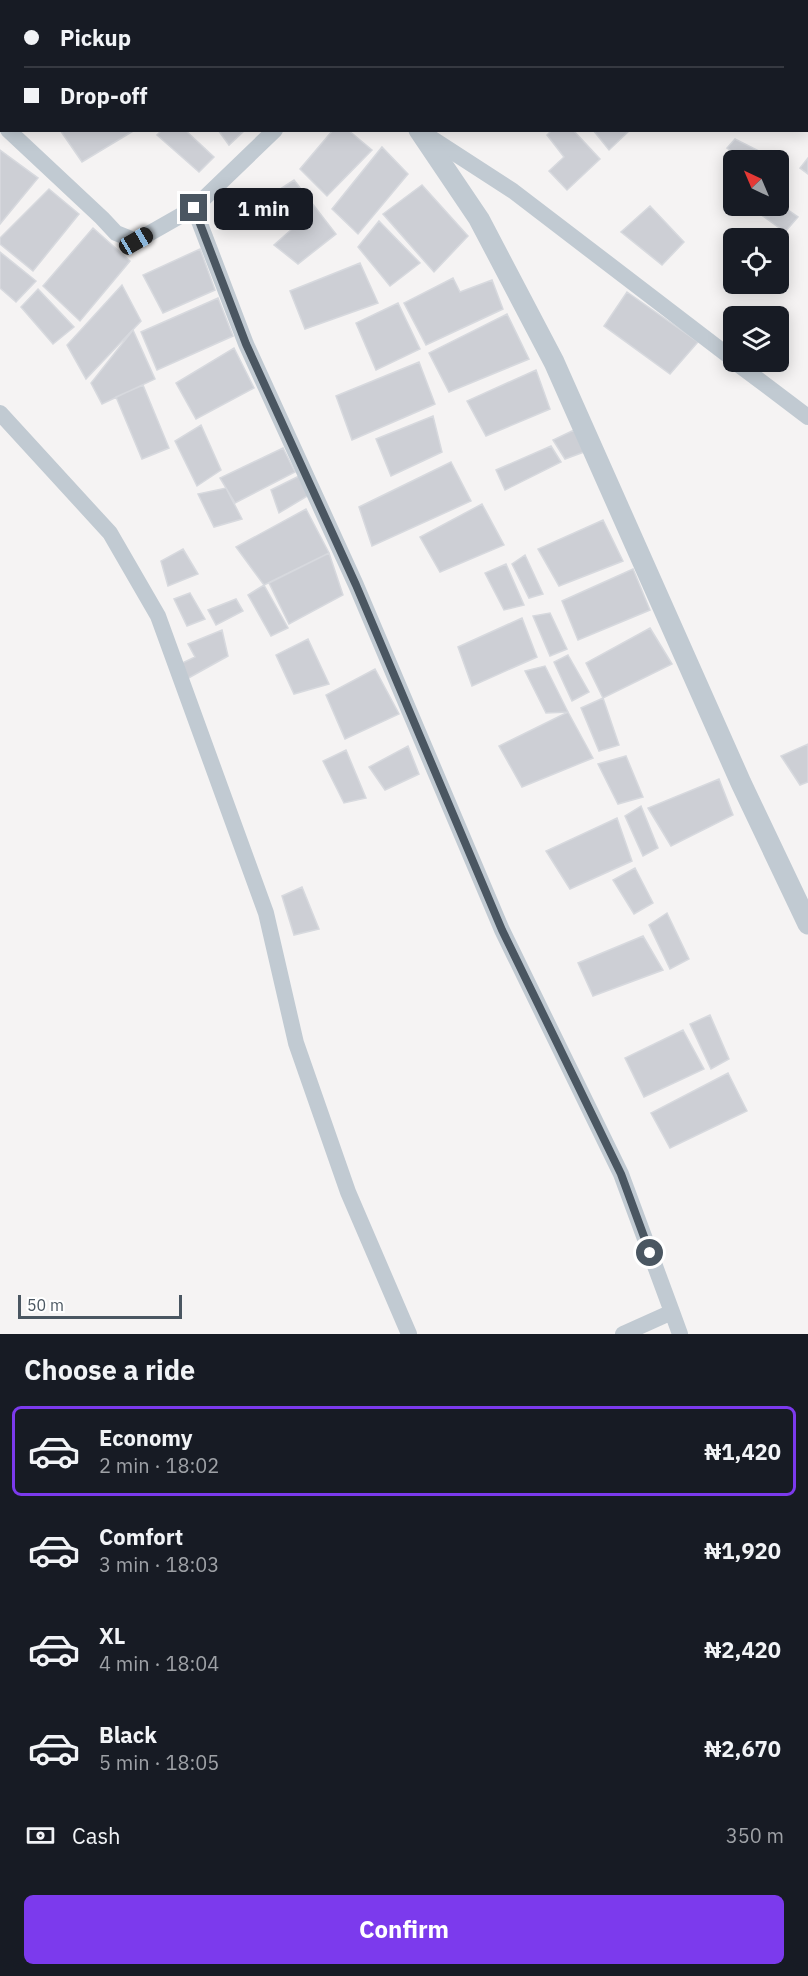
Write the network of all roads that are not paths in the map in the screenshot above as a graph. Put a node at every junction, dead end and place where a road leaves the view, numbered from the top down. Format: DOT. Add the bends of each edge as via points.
graph roads {
  1 [pos="10,132"];
  2 [pos="273,132"];
  3 [pos="420,132"];
  4 [pos="421,132"];
  5 [pos="194,208"];
  6 [pos="723,353"];
  7 [pos="749,372"];
  8 [pos="0,413"];
  9 [pos="808,417"];
  10 [pos="808,924"];
  11 [pos="672,1312"];
  12 [pos="409,1334"];
  13 [pos="623,1334"];
  14 [pos="680,1334"];
  1 -- 5 [label="street" via="116,233 136,241"];
  2 -- 5 [label="street"];
  3 -- 10 [label="street" via="479,219 554,362"];
  4 -- 6 [label="street" via="513,191"];
  5 -- 11 [label="street" via="246,344 356,585 502,930 621,1174"];
  7 -- 9 [label="street"];
  8 -- 12 [label="street" via="111,533 158,616 266,913 296,1043 344,1182"];
  11 -- 13 [label="street"];
  11 -- 14 [label="street"];
}
